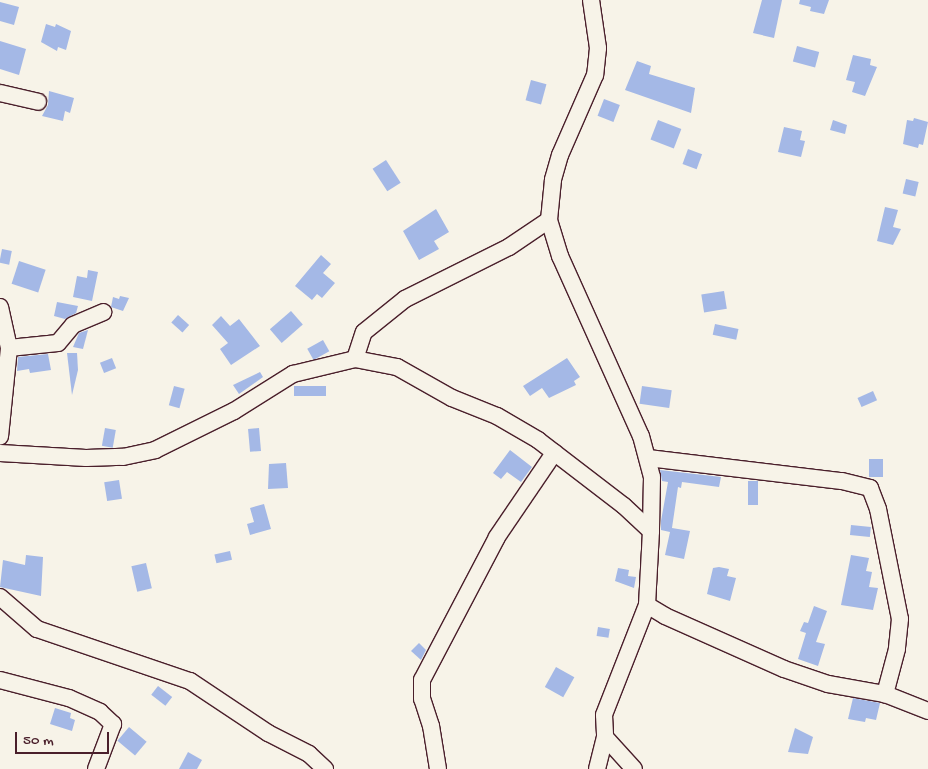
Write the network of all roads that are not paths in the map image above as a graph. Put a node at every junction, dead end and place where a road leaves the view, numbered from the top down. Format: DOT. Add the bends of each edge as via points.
graph roads {
  1 [pos="591,0"];
  2 [pos="0,93"];
  3 [pos="38,102"];
  4 [pos="549,220"];
  5 [pos="0,307"];
  6 [pos="102,312"];
  7 [pos="2,324"];
  8 [pos="9,348"];
  9 [pos="355,359"];
  10 [pos="0,437"];
  11 [pos="554,453"];
  12 [pos="0,454"];
  13 [pos="648,458"];
  14 [pos="651,531"];
  15 [pos="0,597"];
  16 [pos="646,605"];
  17 [pos="0,680"];
  18 [pos="886,694"];
  19 [pos="928,711"];
  20 [pos="605,738"];
  21 [pos="96,769"];
  22 [pos="325,769"];
  23 [pos="438,769"];
  24 [pos="597,769"];
  25 [pos="634,769"];
  1 -- 4 [label="street" via="598,48 595,75 560,155 553,180"];
  2 -- 3 [label="street"];
  4 -- 9 [label="street" via="509,247 405,299 364,332"];
  4 -- 13 [label="street" via="560,256"];
  5 -- 7 [label="street"];
  6 -- 8 [label="street" via="73,325 58,344"];
  7 -- 8 [label="street"];
  8 -- 10 [label="street"];
  9 -- 11 [label="street" via="397,367 452,398 522,429"];
  9 -- 12 [label="street" via="293,374 201,429 155,450 124,457 86,458"];
  11 -- 14 [label="street" via="624,506"];
  11 -- 23 [label="street" via="498,537 422,680 422,699 432,726"];
  13 -- 14 [label="street" via="652,477"];
  13 -- 18 [label="street" via="842,481 870,488 880,518 900,619 897,649"];
  14 -- 16 [label="street"];
  15 -- 22 [label="street" via="37,629 190,681 268,733 309,754"];
  16 -- 18 [label="street" via="784,669 828,684"];
  16 -- 20 [label="street" via="604,715"];
  17 -- 21 [label="street" via="69,698 100,712 113,724"];
  18 -- 19 [label="street"];
  20 -- 24 [label="street"];
  20 -- 25 [label="street"];
}
